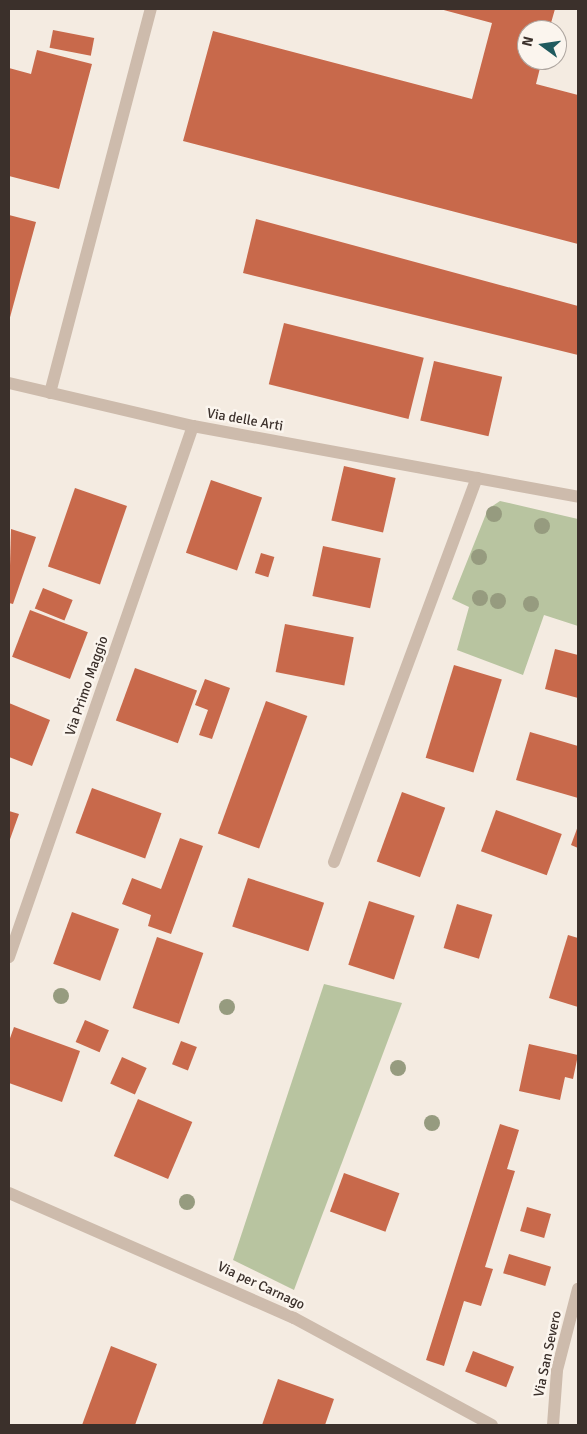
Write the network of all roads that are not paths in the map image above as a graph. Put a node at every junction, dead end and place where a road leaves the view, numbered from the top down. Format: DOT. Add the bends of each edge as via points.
graph roads {
  1 [pos="152,9"];
  2 [pos="9,383"];
  3 [pos="50,393"];
  4 [pos="193,426"];
  5 [pos="478,478"];
  6 [pos="578,497"];
  7 [pos="334,862"];
  8 [pos="9,957"];
  9 [pos="9,1193"];
  10 [pos="578,1289"];
  11 [pos="492,1425"];
  12 [pos="553,1425"];
  1 -- 3 [label="street"];
  2 -- 3 [label="street, Via delle Arti"];
  3 -- 4 [label="street, Via delle Arti"];
  4 -- 5 [label="street, Via delle Arti"];
  4 -- 8 [label="street, Via Primo Maggio"];
  5 -- 6 [label="street, Via delle Arti"];
  5 -- 7 [label="street"];
  9 -- 11 [label="street, Via per Carnago" via="294,1318"];
  10 -- 12 [label="street, Via San Severo" via="556,1378"];
}
